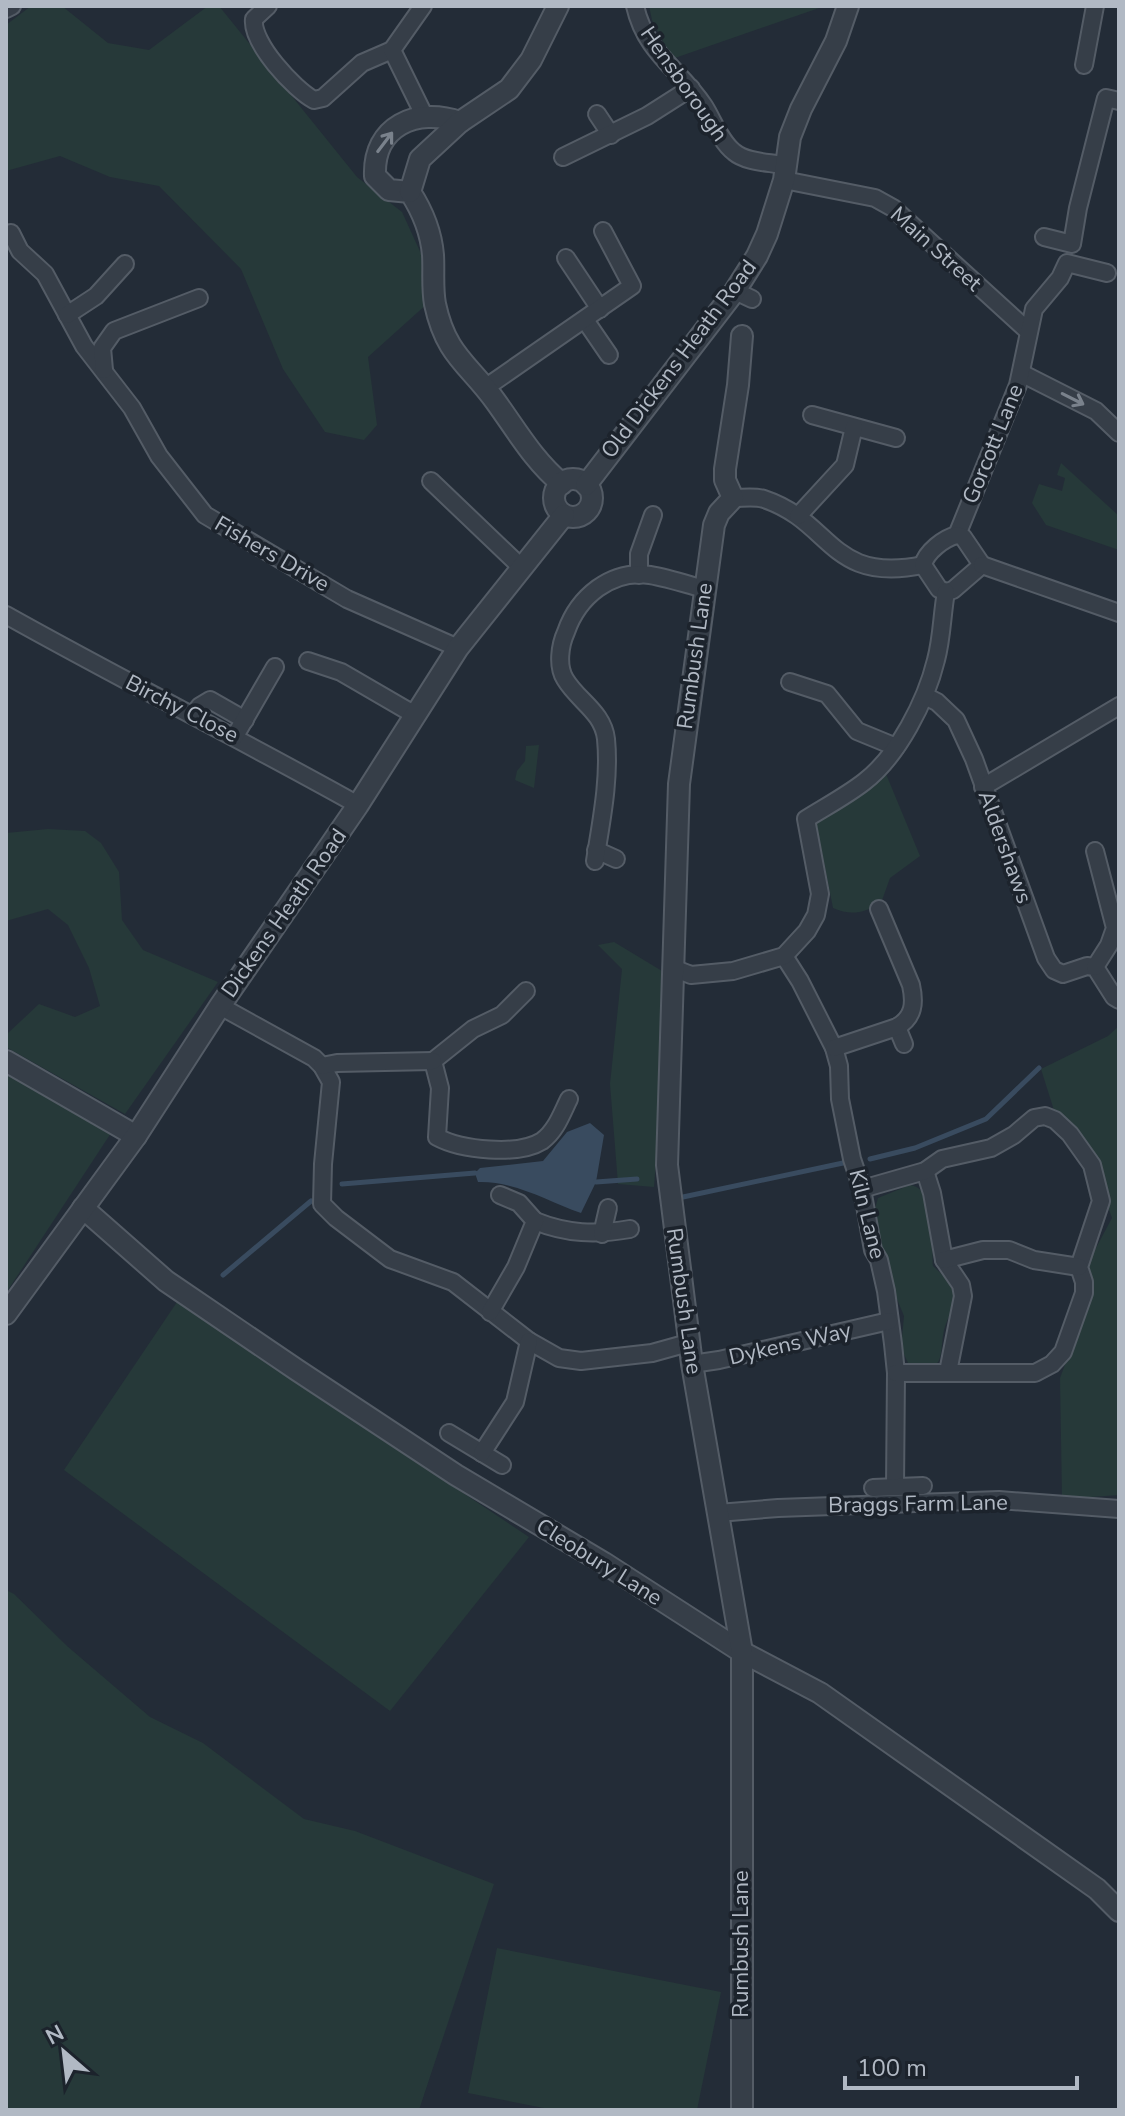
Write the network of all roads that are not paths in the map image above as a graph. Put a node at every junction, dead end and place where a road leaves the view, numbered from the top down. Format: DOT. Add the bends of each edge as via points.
graph roads {
  1 [pos="12,6"];
  2 [pos="268,6"];
  3 [pos="423,6"];
  4 [pos="558,6"];
  5 [pos="635,6"];
  6 [pos="848,6"];
  7 [pos="1095,6"];
  8 [pos="6,9"];
  9 [pos="392,50"];
  10 [pos="1084,65"];
  11 [pos="691,88"];
  12 [pos="1119,101"];
  13 [pos="597,114"];
  14 [pos="424,115"];
  15 [pos="460,122"];
  16 [pos="611,135"];
  17 [pos="563,157"];
  18 [pos="786,173"];
  19 [pos="410,192"];
  20 [pos="603,231"];
  21 [pos="11,233"];
  22 [pos="1044,237"];
  23 [pos="566,258"];
  24 [pos="125,264"];
  25 [pos="1107,273"];
  26 [pos="199,298"];
  27 [pos="600,309"];
  28 [pos="67,315"];
  29 [pos="585,320"];
  30 [pos="1028,331"];
  31 [pos="742,336"];
  32 [pos="609,355"];
  33 [pos="104,372"];
  34 [pos="1021,373"];
  35 [pos="485,388"];
  36 [pos="812,415"];
  37 [pos="854,427"];
  38 [pos="1119,433"];
  39 [pos="896,438"];
  40 [pos="431,481"];
  41 [pos="562,484"];
  42 [pos="586,485"];
  43 [pos="733,498"];
  44 [pos="564,515"];
  45 [pos="653,515"];
  46 [pos="798,516"];
  47 [pos="957,535"];
  48 [pos="923,565"];
  49 [pos="982,565"];
  50 [pos="522,568"];
  51 [pos="639,575"];
  52 [pos="704,589"];
  53 [pos="946,592"];
  54 [pos="1119,613"];
  55 [pos="6,615"];
  56 [pos="458,648"];
  57 [pos="308,661"];
  58 [pos="275,667"];
  59 [pos="790,682"];
  60 [pos="925,696"];
  61 [pos="1119,706"];
  62 [pos="193,715"];
  63 [pos="415,715"];
  64 [pos="245,720"];
  65 [pos="235,736"];
  66 [pos="896,747"];
  67 [pos="983,787"];
  68 [pos="358,805"];
  69 [pos="1095,851"];
  70 [pos="616,859"];
  71 [pos="879,909"];
  72 [pos="784,956"];
  73 [pos="1095,967"];
  74 [pos="673,968"];
  75 [pos="526,991"];
  76 [pos="1119,1000"];
  77 [pos="220,1006"];
  78 [pos="897,1027"];
  79 [pos="904,1044"];
  80 [pos="834,1048"];
  81 [pos="6,1061"];
  82 [pos="433,1061"];
  83 [pos="322,1066"];
  84 [pos="569,1099"];
  85 [pos="136,1136"];
  86 [pos="925,1171"];
  87 [pos="862,1189"];
  88 [pos="500,1195"];
  89 [pos="83,1208"];
  90 [pos="608,1208"];
  91 [pos="535,1221"];
  92 [pos="630,1229"];
  93 [pos="602,1234"];
  94 [pos="944,1260"];
  95 [pos="1079,1267"];
  96 [pos="490,1312"];
  97 [pos="6,1314"];
  98 [pos="889,1321"];
  99 [pos="529,1341"];
  100 [pos="688,1343"];
  101 [pos="692,1364"];
  102 [pos="948,1372"];
  103 [pos="896,1373"];
  104 [pos="449,1433"];
  105 [pos="482,1453"];
  106 [pos="502,1465"];
  107 [pos="923,1486"];
  108 [pos="895,1487"];
  109 [pos="873,1488"];
  110 [pos="1119,1509"];
  111 [pos="718,1513"];
  112 [pos="742,1652"];
  113 [pos="1119,1911"];
  114 [pos="742,2110"];
  1 -- 8 [label="street"];
  2 -- 9 [label="street" via="254,19 258,39 284,74 314,100 362,63"];
  3 -- 9 [label="street"];
  4 -- 15 [label="street" via="531,60 509,89"];
  5 -- 11 [label="street, Hensborough" via="657,55"];
  6 -- 18 [label="street, Old Dickens Heath Road" via="790,137"];
  7 -- 10 [label="street"];
  9 -- 14 [label="street"];
  11 -- 16 [label="street"];
  11 -- 18 [label="street, Hensborough" via="731,151"];
  12 -- 22 [label="street" via="1106,98 1072,244"];
  13 -- 16 [label="street"];
  14 -- 15 [label="street"];
  19 -- 14 [label="street, one-way" via="389,190 375,176 375,157 400,125"];
  15 -- 19 [label="street" via="420,159"];
  16 -- 17 [label="street"];
  18 -- 30 [label="street, Main Street" via="893,208"];
  18 -- 42 [label="street, Old Dickens Heath Road" via="744,295"];
  19 -- 35 [label="street" via="428,227 442,328 453,352"];
  20 -- 27 [label="street" via="632,286"];
  21 -- 28 [label="street, Fishers Drive" via="20,251 45,274"];
  23 -- 27 [label="street"];
  24 -- 28 [label="street" via="96,296"];
  25 -- 30 [label="street, Gorcott Lane" via="1067,263 1034,309"];
  26 -- 33 [label="street" via="114,331 102,348"];
  27 -- 29 [label="street"];
  28 -- 33 [label="street, Fishers Drive"];
  29 -- 32 [label="street"];
  29 -- 35 [label="street"];
  30 -- 34 [label="street, Gorcott Lane"];
  31 -- 43 [label="street" via="725,469"];
  33 -- 56 [label="street, Fishers Drive" via="205,515 347,599"];
  34 -- 38 [label="street, one-way" via="1096,411"];
  34 -- 47 [label="street, Gorcott Lane"];
  35 -- 41 [label="street" via="531,452"];
  36 -- 37 [label="street"];
  37 -- 39 [label="street"];
  37 -- 46 [label="street" via="845,465"];
  40 -- 50 [label="street"];
  41 -- 42 [label="street" via="577,480"];
  41 -- 44 [label="street" via="555,500"];
  42 -- 44 [label="street" via="592,495 590,507 576,517"];
  43 -- 46 [label="street" via="762,498"];
  43 -- 52 [label="street, Rumbush Lane" via="714,525"];
  44 -- 50 [label="street, Dickens Heath Road"];
  45 -- 51 [label="street" via="639,554"];
  46 -- 48 [label="street" via="851,561 877,569"];
  47 -- 48 [label="street" via="924,558"];
  47 -- 49 [label="street"];
  48 -- 53 [label="street"];
  49 -- 53 [label="street"];
  49 -- 54 [label="street"];
  50 -- 56 [label="street, Dickens Heath Road"];
  51 -- 52 [label="street"];
  51 -- 70 [label="street" via="606,582 586,596 571,617 560,656 564,678 596,714 606,736 596,856"];
  52 -- 74 [label="street, Rumbush Lane" via="679,784"];
  53 -- 60 [label="street" via="937,657"];
  55 -- 62 [label="street, Birchy Close"];
  56 -- 63 [label="street, Dickens Heath Road"];
  57 -- 63 [label="street" via="341,672"];
  58 -- 64 [label="street"];
  59 -- 66 [label="street" via="827,694 857,731"];
  60 -- 66 [label="street"];
  60 -- 67 [label="street, Aldershaws" via="956,720"];
  61 -- 67 [label="street"];
  62 -- 64 [label="street" via="210,700"];
  62 -- 65 [label="street, Birchy Close"];
  63 -- 68 [label="street, Dickens Heath Road"];
  64 -- 65 [label="street"];
  65 -- 68 [label="street, Birchy Close"];
  66 -- 72 [label="street" via="864,783 799,826 820,894 807,931"];
  67 -- 73 [label="street, Aldershaws" via="1046,958 1063,974"];
  68 -- 77 [label="street, Dickens Heath Road"];
  69 -- 73 [label="street" via="1115,928"];
  71 -- 78 [label="street" via="913,997 912,1012"];
  72 -- 74 [label="street" via="733,971 691,975"];
  72 -- 80 [label="street, Kiln Lane"];
  73 -- 76 [label="street"];
  74 -- 100 [label="street, Rumbush Lane" via="667,1165"];
  75 -- 82 [label="street" via="502,1015 473,1029"];
  77 -- 83 [label="street"];
  77 -- 85 [label="street, Dickens Heath Road"];
  78 -- 79 [label="street"];
  78 -- 80 [label="street"];
  80 -- 87 [label="street, Kiln Lane" via="840,1099"];
  81 -- 85 [label="street"];
  82 -- 83 [label="street"];
  82 -- 84 [label="street" via="440,1088 437,1137 448,1143 515,1149 542,1141"];
  83 -- 96 [label="street" via="331,1082 322,1196 336,1218 390,1259 453,1282"];
  85 -- 89 [label="street, Dickens Heath Road"];
  86 -- 87 [label="street"];
  86 -- 94 [label="street"];
  86 -- 95 [label="street" via="942,1159 991,1148 1034,1118 1055,1120 1092,1165 1101,1201"];
  87 -- 98 [label="street, Kiln Lane"];
  88 -- 91 [label="street" via="519,1203"];
  89 -- 97 [label="street, Dickens Heath Road"];
  89 -- 112 [label="street, Cleobury Lane" via="166,1281 283,1362"];
  90 -- 93 [label="street"];
  91 -- 93 [label="street" via="561,1231"];
  91 -- 96 [label="street"];
  92 -- 93 [label="street"];
  94 -- 95 [label="street" via="1009,1250"];
  94 -- 102 [label="street" via="963,1296"];
  95 -- 102 [label="street" via="1084,1293 1063,1352 1052,1364 1035,1373"];
  96 -- 99 [label="street"];
  98 -- 101 [label="street, Dykens Way"];
  98 -- 103 [label="street, Kiln Lane"];
  99 -- 100 [label="street" via="559,1358 581,1361"];
  99 -- 105 [label="street" via="515,1402"];
  100 -- 101 [label="street, Rumbush Lane"];
  101 -- 111 [label="street, Rumbush Lane"];
  102 -- 103 [label="street"];
  103 -- 108 [label="street, Kiln Lane"];
  104 -- 105 [label="street"];
  105 -- 106 [label="street"];
  107 -- 108 [label="street"];
  108 -- 109 [label="street"];
  110 -- 111 [label="street, Braggs Farm Lane" via="999,1500"];
  111 -- 112 [label="street, Rumbush Lane"];
  112 -- 113 [label="street, Cleobury Lane" via="820,1693 1097,1889"];
  112 -- 114 [label="street, Rumbush Lane"];
}
